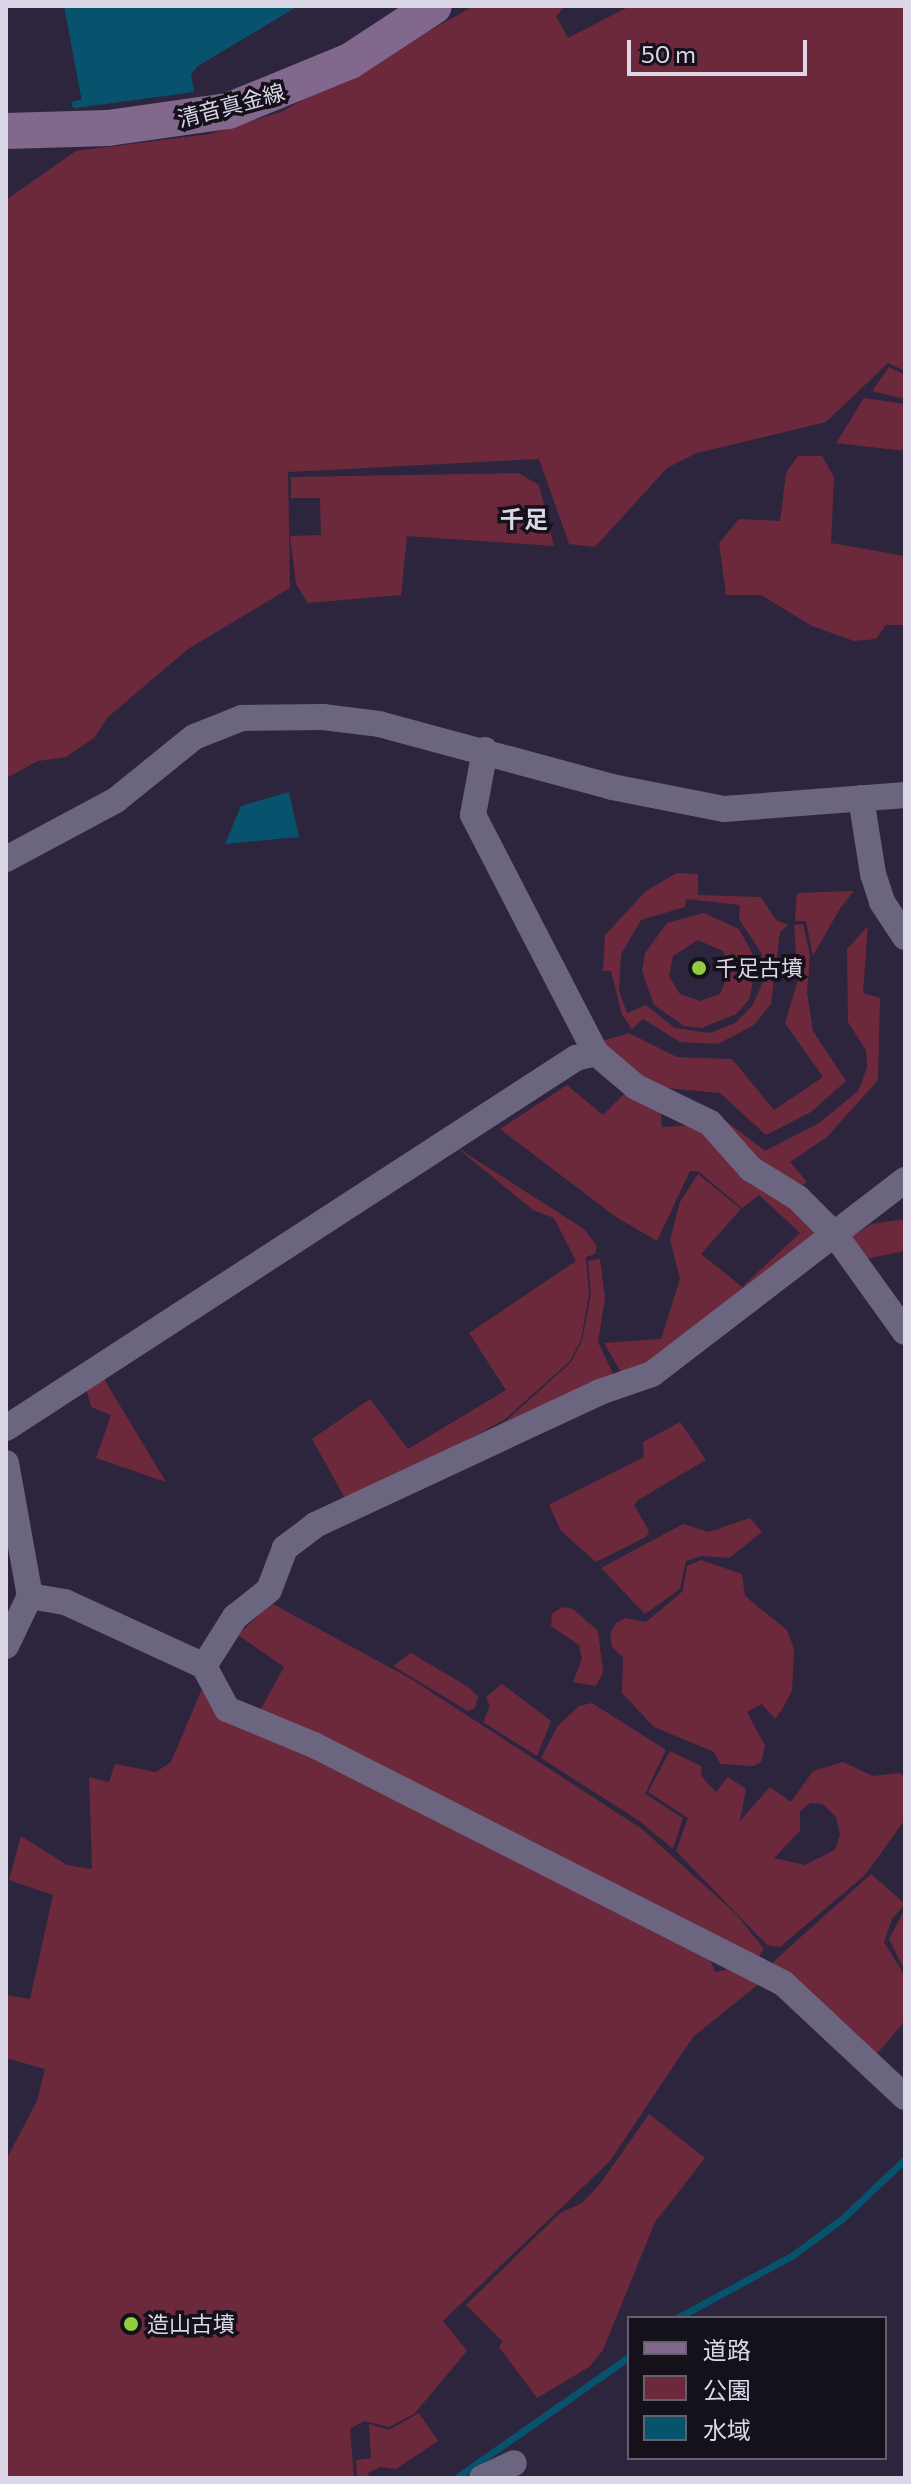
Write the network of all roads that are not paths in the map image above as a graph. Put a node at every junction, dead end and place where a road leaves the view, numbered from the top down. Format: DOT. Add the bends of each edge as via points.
graph roads {
  1 [pos="434,6"];
  2 [pos="6,131"];
  3 [pos="485,750"];
  4 [pos="905,795"];
  5 [pos="861,798"];
  6 [pos="6,859"];
  7 [pos="905,937"];
  8 [pos="596,1053"];
  9 [pos="905,1180"];
  10 [pos="836,1236"];
  11 [pos="905,1332"];
  12 [pos="6,1428"];
  13 [pos="6,1463"];
  14 [pos="30,1596"];
  15 [pos="6,1646"];
  16 [pos="204,1666"];
  17 [pos="905,2097"];
  18 [pos="514,2463"];
  19 [pos="482,2478"];
  1 -- 2 [label="main road, 清音真金線" via="350,61 228,111 108,128"];
  3 -- 5 [label="street" via="612,787 724,809"];
  3 -- 6 [label="street" via="345,718 242,718 194,737 116,800"];
  3 -- 8 [label="street" via="473,815"];
  4 -- 5 [label="street"];
  5 -- 7 [label="street" via="873,874 882,902"];
  8 -- 10 [label="street" via="636,1087 710,1123 751,1169 798,1198"];
  8 -- 12 [label="street" via="576,1058"];
  9 -- 10 [label="street"];
  10 -- 11 [label="street"];
  10 -- 16 [label="street" via="652,1374 600,1392 315,1525 285,1548 269,1590 235,1617"];
  13 -- 14 [label="street"];
  14 -- 15 [label="street"];
  14 -- 16 [label="street" via="65,1602"];
  16 -- 17 [label="street" via="227,1709 314,1745 775,1978"];
  18 -- 19 [label="street"];
}
